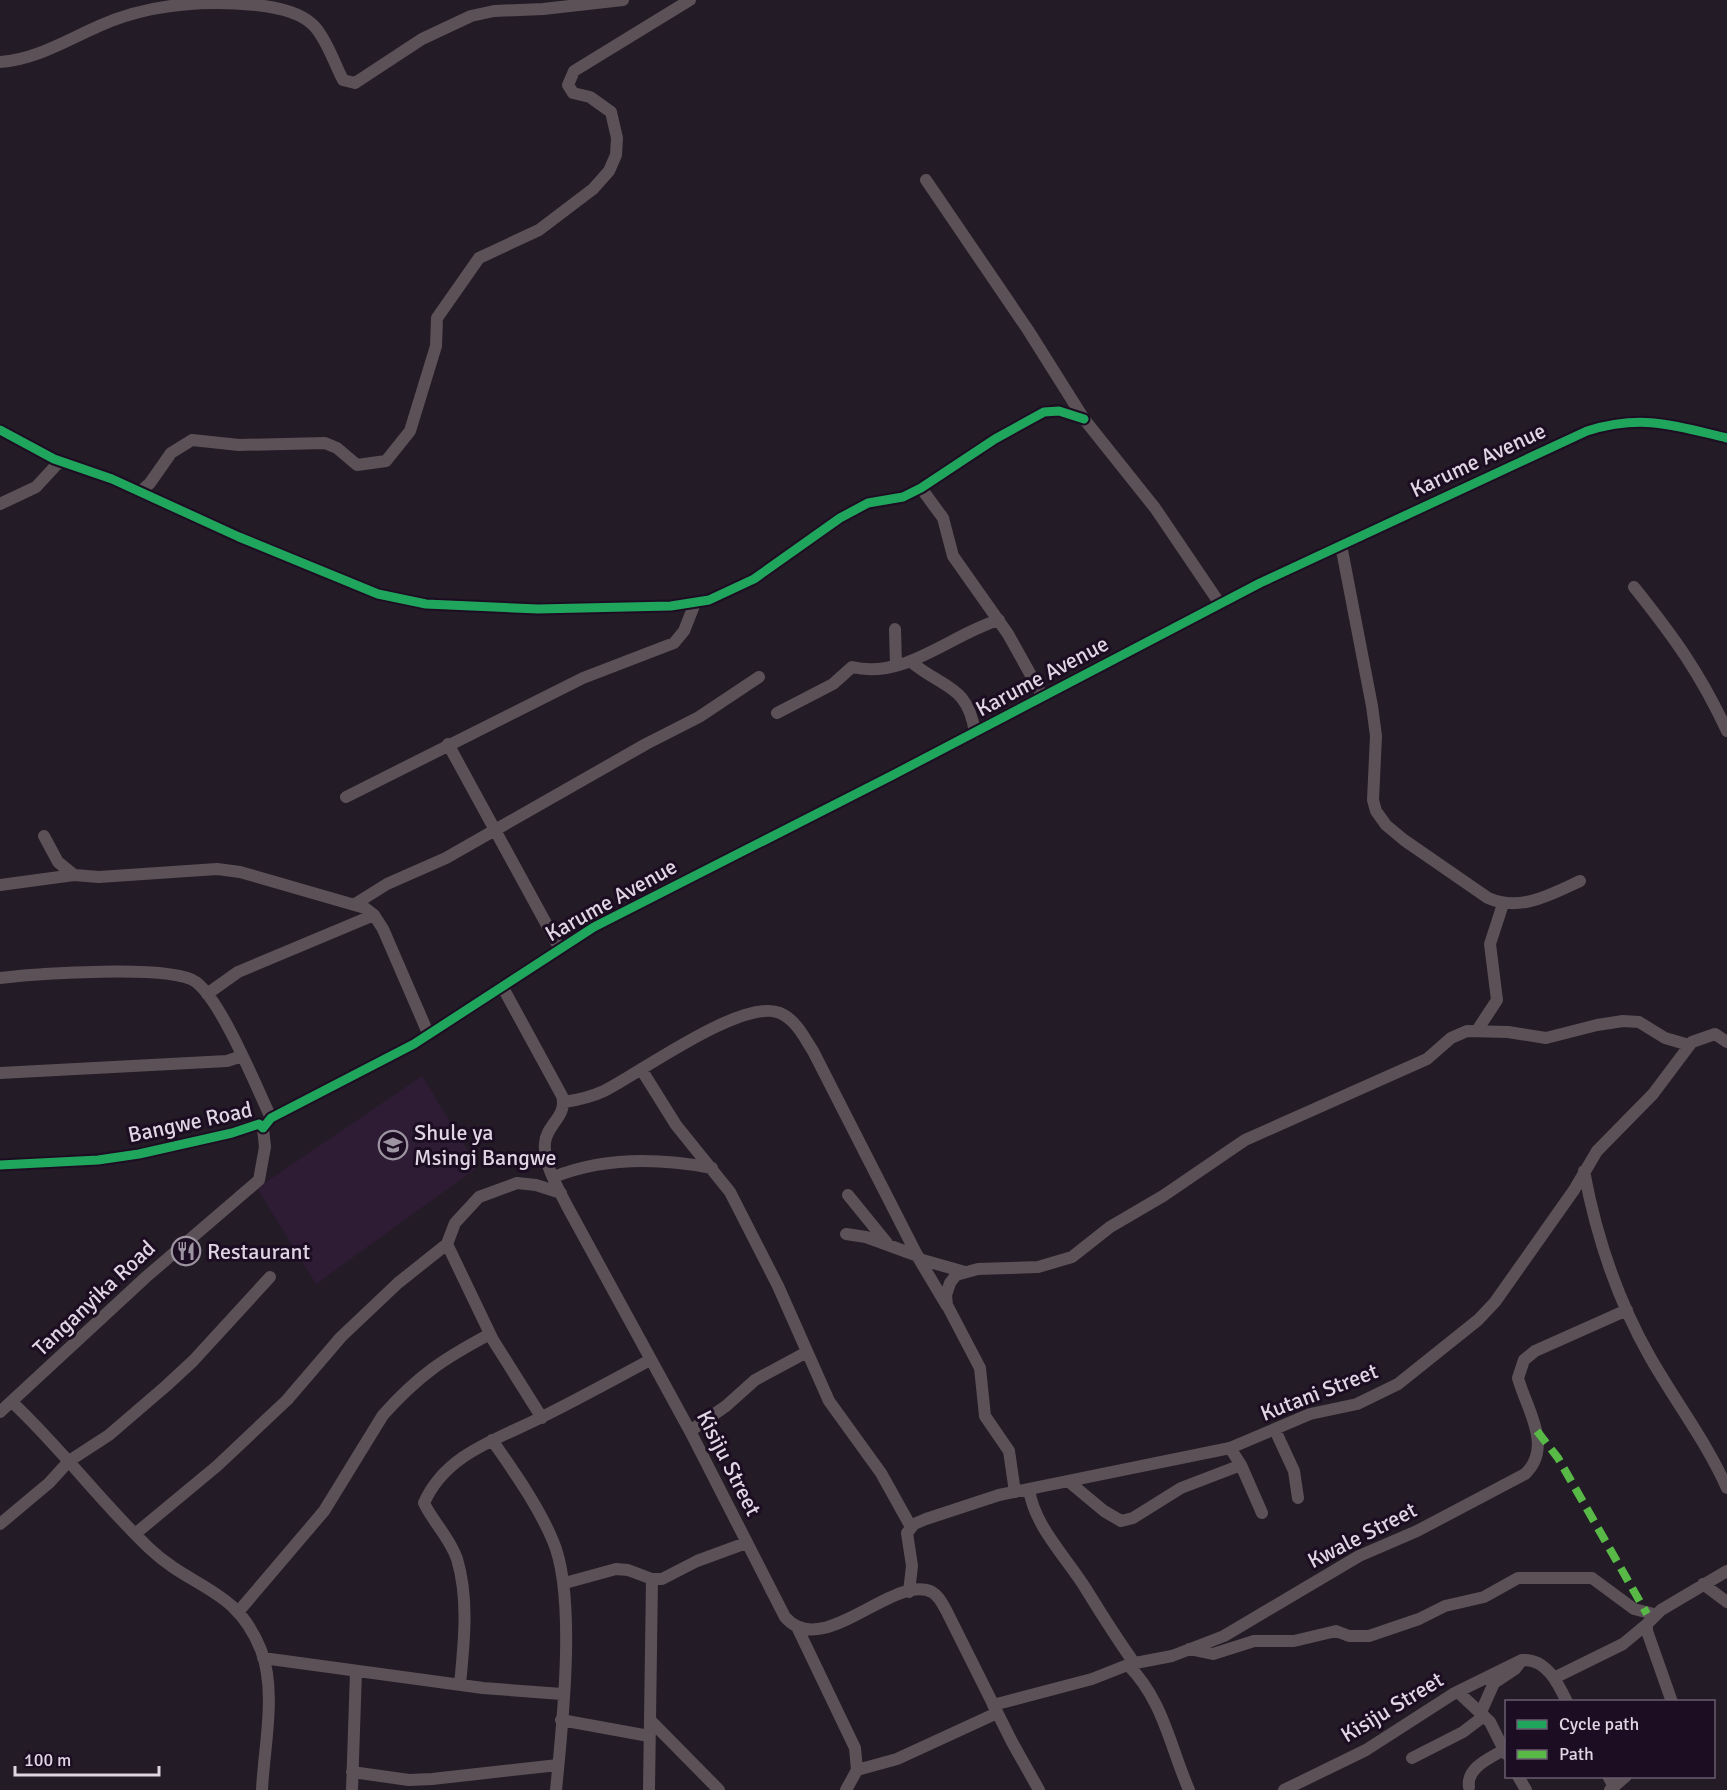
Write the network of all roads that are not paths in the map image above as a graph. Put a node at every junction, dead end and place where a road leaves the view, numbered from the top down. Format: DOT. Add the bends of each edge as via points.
graph roads {
  1 [pos="623,0"];
  2 [pos="690,0"];
  3 [pos="0,62"];
  4 [pos="926,180"];
  5 [pos="1084,419"];
  6 [pos="0,430"];
  7 [pos="1727,438"];
  8 [pos="60,461"];
  9 [pos="921,488"];
  10 [pos="140,492"];
  11 [pos="0,504"];
  12 [pos="1341,545"];
  13 [pos="1634,587"];
  14 [pos="695,603"];
  15 [pos="1220,604"];
  16 [pos="999,620"];
  17 [pos="895,629"];
  18 [pos="910,661"];
  19 [pos="896,664"];
  20 [pos="759,677"];
  21 [pos="1042,698"];
  22 [pos="777,713"];
  23 [pos="1727,731"];
  24 [pos="975,733"];
  25 [pos="448,744"];
  26 [pos="346,797"];
  27 [pos="494,829"];
  28 [pos="44,836"];
  29 [pos="74,875"];
  30 [pos="1580,881"];
  31 [pos="0,885"];
  32 [pos="355,904"];
  33 [pos="1503,904"];
  34 [pos="374,915"];
  35 [pos="560,949"];
  36 [pos="0,978"];
  37 [pos="502,986"];
  38 [pos="207,994"];
  39 [pos="1478,1029"];
  40 [pos="428,1033"];
  41 [pos="1726,1041"];
  42 [pos="1689,1045"];
  43 [pos="404,1049"];
  44 [pos="242,1056"];
  45 [pos="641,1069"];
  46 [pos="0,1073"];
  47 [pos="564,1102"];
  48 [pos="267,1123"];
  49 [pos="0,1165"];
  50 [pos="712,1168"];
  51 [pos="1584,1171"];
  52 [pos="554,1177"];
  53 [pos="561,1193"];
  54 [pos="848,1196"];
  55 [pos="846,1234"];
  56 [pos="447,1244"];
  57 [pos="887,1244"];
  58 [pos="918,1258"];
  59 [pos="965,1272"];
  60 [pos="270,1277"];
  61 [pos="950,1310"];
  62 [pos="1626,1310"];
  63 [pos="490,1334"];
  64 [pos="807,1352"];
  65 [pos="650,1360"];
  66 [pos="5,1405"];
  67 [pos="542,1418"];
  68 [pos="1275,1430"];
  69 [pos="690,1431"];
  70 [pos="492,1440"];
  71 [pos="1230,1448"];
  72 [pos="69,1461"];
  73 [pos="1241,1465"];
  74 [pos="1068,1480"];
  75 [pos="1727,1488"];
  76 [pos="1029,1489"];
  77 [pos="1015,1492"];
  78 [pos="1298,1498"];
  79 [pos="1262,1513"];
  80 [pos="0,1524"];
  81 [pos="911,1527"];
  82 [pos="135,1534"];
  83 [pos="746,1543"];
  84 [pos="1727,1571"];
  85 [pos="651,1579"];
  86 [pos="565,1583"];
  87 [pos="1703,1584"];
  88 [pos="909,1592"];
  89 [pos="1727,1602"];
  90 [pos="239,1611"];
  91 [pos="1651,1619"];
  92 [pos="797,1627"];
  93 [pos="1189,1649"];
  94 [pos="263,1658"];
  95 [pos="1522,1660"];
  96 [pos="1131,1664"];
  97 [pos="356,1671"];
  98 [pos="1554,1678"];
  99 [pos="460,1684"];
  100 [pos="1458,1692"];
  101 [pos="562,1694"];
  102 [pos="1566,1700"];
  103 [pos="1672,1700"];
  104 [pos="995,1709"];
  105 [pos="1483,1714"];
  106 [pos="650,1719"];
  107 [pos="561,1720"];
  108 [pos="649,1736"];
  109 [pos="1505,1750"];
  110 [pos="1505,1753"];
  111 [pos="1412,1758"];
  112 [pos="558,1765"];
  113 [pos="857,1770"];
  114 [pos="352,1772"];
  115 [pos="1469,1787"];
  116 [pos="262,1790"];
  117 [pos="352,1790"];
  118 [pos="556,1790"];
  119 [pos="649,1790"];
  120 [pos="719,1790"];
  121 [pos="846,1790"];
  122 [pos="1039,1790"];
  123 [pos="1188,1790"];
  124 [pos="1284,1790"];
  1 -- 3 [label="street" via="494,10 471,16 422,39 356,83 343,80 324,41 309,21 278,8 240,3 187,2 145,10 26,58"];
  2 -- 10 [label="street" via="574,71 567,85 573,93 590,97 611,112 617,138 616,155 609,171 593,189 539,230 479,258 437,318 436,346 410,431 386,460 357,465 325,442 239,445 192,440 171,453"];
  4 -- 5 [label="street"];
  5 -- 9 [label="street" via="1059,411 1044,412"];
  5 -- 15 [label="street" via="1169,527"];
  6 -- 8 [label="street"];
  7 -- 12 [label="street, Karume Avenue" via="1637,420 1602,426"];
  8 -- 10 [label="street"];
  8 -- 11 [label="street" via="36,487"];
  9 -- 14 [label="street" via="903,497 868,503 822,529 754,579"];
  9 -- 16 [label="street" via="943,518 953,556"];
  10 -- 14 [label="street" via="338,580 426,604 538,609"];
  12 -- 15 [label="street, Karume Avenue"];
  12 -- 33 [label="street" via="1376,736 1376,811 1404,840 1488,898"];
  13 -- 23 [label="street" via="1678,641 1712,696"];
  14 -- 25 [label="street" via="687,626 674,643 583,678"];
  15 -- 21 [label="street, Karume Avenue"];
  16 -- 18 [label="street"];
  16 -- 21 [label="street"];
  17 -- 19 [label="street"];
  18 -- 19 [label="street"];
  18 -- 24 [label="street" via="959,692 972,714"];
  19 -- 22 [label="street" via="864,670 852,667 833,684"];
  20 -- 27 [label="street" via="699,717"];
  21 -- 24 [label="street, Karume Avenue"];
  24 -- 35 [label="street, Karume Avenue" via="594,927"];
  25 -- 26 [label="street"];
  25 -- 27 [label="street"];
  27 -- 32 [label="street"];
  27 -- 35 [label="street"];
  28 -- 29 [label="street" via="58,862"];
  29 -- 31 [label="street"];
  29 -- 32 [label="street" via="99,877 217,869"];
  30 -- 33 [label="street" via="1532,901"];
  32 -- 34 [label="street"];
  33 -- 39 [label="street" via="1490,944 1497,1000"];
  34 -- 38 [label="street" via="238,972"];
  34 -- 40 [label="street"];
  35 -- 37 [label="street, Karume Avenue"];
  36 -- 38 [label="street" via="172,974 196,982"];
  37 -- 40 [label="street, Karume Avenue"];
  37 -- 47 [label="street"];
  38 -- 44 [label="street"];
  39 -- 42 [label="street" via="1546,1038 1597,1025 1634,1021 1665,1038"];
  39 -- 59 [label="street" via="1451,1038 1427,1059 1245,1140 1181,1185 1110,1227 1072,1257 1038,1267"];
  40 -- 43 [label="street, Karume Avenue"];
  41 -- 42 [label="street" via="1715,1034"];
  42 -- 51 [label="street, Kutani Street" via="1653,1094 1607,1139"];
  43 -- 48 [label="street, Bangwe Road"];
  44 -- 46 [label="street" via="227,1061"];
  44 -- 48 [label="street"];
  45 -- 47 [label="street" via="604,1090"];
  45 -- 50 [label="street" via="676,1125"];
  45 -- 58 [label="street" via="714,1026 758,1011 782,1014 793,1022 813,1051"];
  47 -- 52 [label="street, Kisiju Street" via="545,1140"];
  48 -- 49 [label="street, Bangwe Road" via="98,1160"];
  48 -- 66 [label="street, Tanganyika Road" via="259,1180"];
  50 -- 52 [label="street" via="671,1161 616,1162 586,1166"];
  50 -- 64 [label="street" via="738,1206"];
  51 -- 62 [label="street" via="1593,1219"];
  51 -- 68 [label="street, Kutani Street" via="1495,1302 1454,1340 1381,1393 1357,1404 1310,1414"];
  52 -- 53 [label="street, Kisiju Street"];
  53 -- 56 [label="street" via="526,1183 479,1197 455,1223"];
  53 -- 65 [label="street, Kisiju Street"];
  54 -- 57 [label="street"];
  55 -- 57 [label="street"];
  56 -- 63 [label="street"];
  56 -- 82 [label="street" via="341,1337 287,1400 234,1451"];
  57 -- 58 [label="street"];
  58 -- 59 [label="street"];
  58 -- 61 [label="street"];
  59 -- 61 [label="street" via="950,1283 946,1295"];
  60 -- 72 [label="street" via="193,1362 109,1435"];
  61 -- 77 [label="street" via="980,1368 985,1416 1009,1450"];
  62 -- 75 [label="street"];
  62 -- 93 [label="street, Kwale Street" via="1554,1341 1524,1360 1518,1378 1535,1423 1538,1444 1533,1466 1525,1474 1359,1557 1224,1636"];
  63 -- 67 [label="street"];
  63 -- 90 [label="street" via="432,1366 383,1415 324,1511"];
  64 -- 69 [label="street" via="755,1380"];
  64 -- 81 [label="street" via="829,1401 882,1473"];
  65 -- 67 [label="street"];
  65 -- 69 [label="street, Kisiju Street"];
  66 -- 72 [label="street"];
  67 -- 70 [label="street"];
  68 -- 71 [label="street, Kutani Street"];
  68 -- 78 [label="street" via="1294,1471"];
  69 -- 83 [label="street, Kisiju Street"];
  70 -- 86 [label="street" via="554,1542"];
  70 -- 99 [label="street" via="453,1464 438,1479 424,1503 457,1559 464,1613"];
  71 -- 73 [label="street"];
  71 -- 74 [label="street, Kutani Street"];
  72 -- 80 [label="street"];
  72 -- 82 [label="street"];
  73 -- 74 [label="street" via="1181,1488 1133,1518 1121,1521"];
  73 -- 79 [label="street"];
  74 -- 76 [label="street, Kutani Street"];
  76 -- 77 [label="street, Kutani Street"];
  76 -- 96 [label="street" via="1035,1513"];
  77 -- 81 [label="street, Kutani Street" via="956,1508"];
  81 -- 88 [label="street" via="907,1533 912,1566"];
  82 -- 90 [label="street" via="181,1575 221,1595"];
  83 -- 85 [label="street" via="662,1579"];
  83 -- 92 [label="street, Kisiju Street" via="785,1617"];
  84 -- 87 [label="street"];
  85 -- 86 [label="street" via="616,1569"];
  85 -- 106 [label="street"];
  86 -- 101 [label="street"];
  87 -- 89 [label="street"];
  87 -- 91 [label="street"];
  88 -- 92 [label="street" via="818,1630"];
  88 -- 104 [label="street" via="931,1592 939,1598"];
  90 -- 94 [label="street"];
  91 -- 93 [label="street" via="1592,1578 1518,1578 1484,1597 1445,1606 1369,1636 1336,1632 1294,1641 1254,1641 1213,1654"];
  91 -- 98 [label="street" via="1623,1644"];
  91 -- 103 [label="street" via="1647,1631"];
  92 -- 113 [label="street, Kisiju Street" via="855,1748"];
  93 -- 96 [label="street, Kwale Street"];
  94 -- 97 [label="street"];
  94 -- 116 [label="street" via="268,1690"];
  95 -- 98 [label="street" via="1535,1662"];
  95 -- 100 [label="street, Kisiju Street"];
  95 -- 105 [label="street" via="1494,1683"];
  96 -- 104 [label="street, Kwale Street"];
  96 -- 123 [label="street" via="1161,1714"];
  97 -- 99 [label="street"];
  97 -- 114 [label="street"];
  98 -- 102 [label="street"];
  99 -- 101 [label="street"];
  100 -- 105 [label="street"];
  100 -- 124 [label="street, Kisiju Street" via="1366,1750"];
  101 -- 107 [label="street"];
  104 -- 113 [label="street, Kwale Street" via="897,1759"];
  104 -- 122 [label="street"];
  105 -- 109 [label="street"];
  105 -- 111 [label="street" via="1463,1732"];
  106 -- 108 [label="street"];
  106 -- 120 [label="street"];
  107 -- 108 [label="street"];
  107 -- 112 [label="street"];
  108 -- 119 [label="street"];
  110 -- 115 [label="street" via="1473,1770"];
  112 -- 114 [label="street" via="432,1779"];
  112 -- 118 [label="street"];
  113 -- 121 [label="street"];
  114 -- 117 [label="street"];
}
